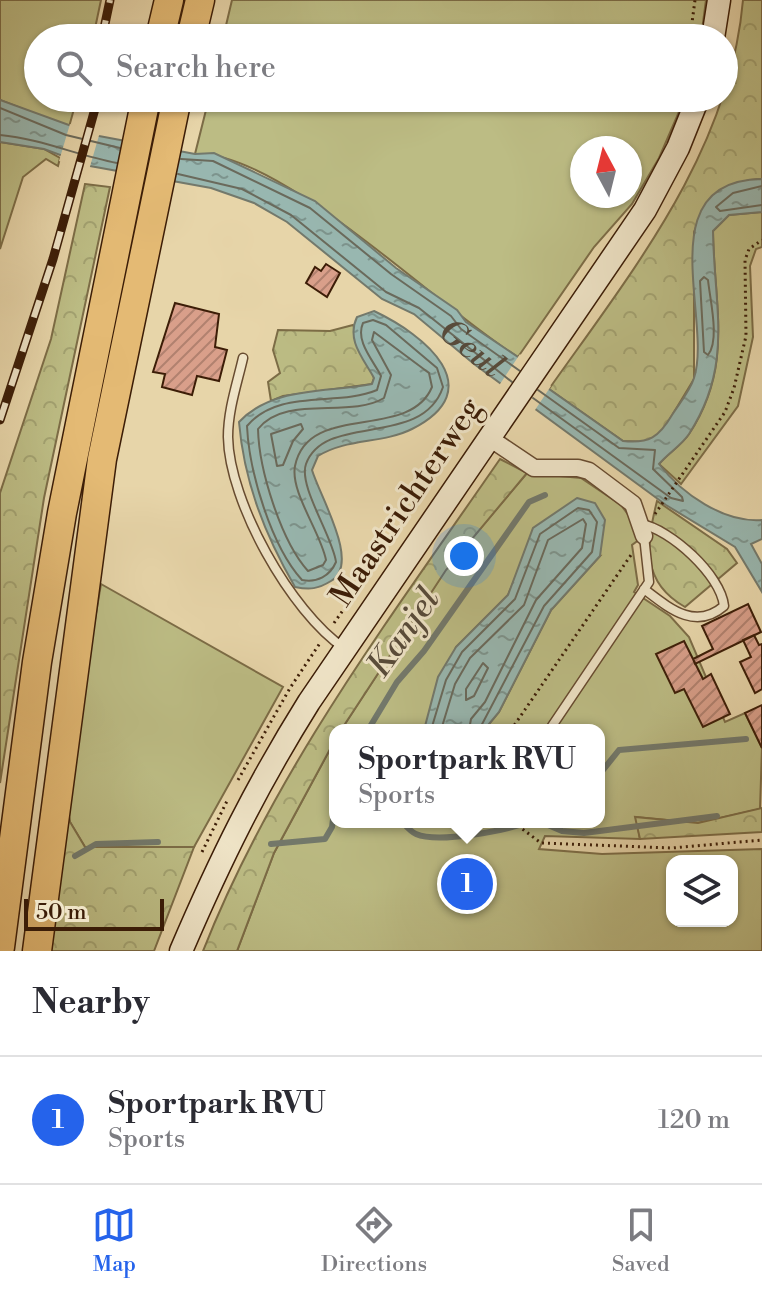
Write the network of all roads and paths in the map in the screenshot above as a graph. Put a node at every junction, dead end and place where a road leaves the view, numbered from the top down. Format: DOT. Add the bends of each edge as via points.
graph roads {
  1 [pos="169,0"];
  2 [pos="200,0"];
  3 [pos="695,0"];
  4 [pos="719,0"];
  5 [pos="163,24"];
  6 [pos="194,24"];
  7 [pos="692,24"];
  8 [pos="715,24"];
  9 [pos="143,112"];
  10 [pos="174,112"];
  11 [pos="692,112"];
  12 [pos="762,240"];
  13 [pos="243,358"];
  14 [pos="488,437"];
  15 [pos="657,508"];
  16 [pos="643,530"];
  17 [pos="644,589"];
  18 [pos="353,595"];
  19 [pos="325,635"];
  20 [pos="345,649"];
  21 [pos="515,724"];
  22 [pos="553,724"];
  23 [pos="521,828"];
  24 [pos="762,840"];
  25 [pos="0,947"];
  26 [pos="37,951"];
  27 [pos="181,951"];
  1 -- 5 [label="highway"];
  2 -- 6 [label="highway"];
  3 -- 7 [label="path"];
  4 -- 8 [label="main road"];
  9 -- 25 [label="highway" via="62,513"];
  10 -- 26 [label="highway" via="102,459"];
  11 -- 14 [label="main road, Maastrichterweg" via="645,210"];
  12 -- 15 [label="path" via="749,249 745,260 746,336 725,412"];
  13 -- 19 [label="lane" via="228,439 238,486 271,560"];
  14 -- 16 [label="street" via="534,468 589,471 633,504"];
  14 -- 20 [label="main road, Maastrichterweg"];
  16 -- 17 [label="lane" via="649,582"];
  16 -- 17 [label="lane" via="659,527 703,566 724,606 699,617 683,617"];
  16 -- 21 [label="path"];
  17 -- 22 [label="lane"];
  18 -- 19 [label="path, Maastrichterweg"];
  19 -- 20 [label="lane"];
  20 -- 27 [label="main road, Maastrichterweg" via="276,754 233,833"];
  23 -- 24 [label="path" via="541,843 582,846 672,848"];
}
